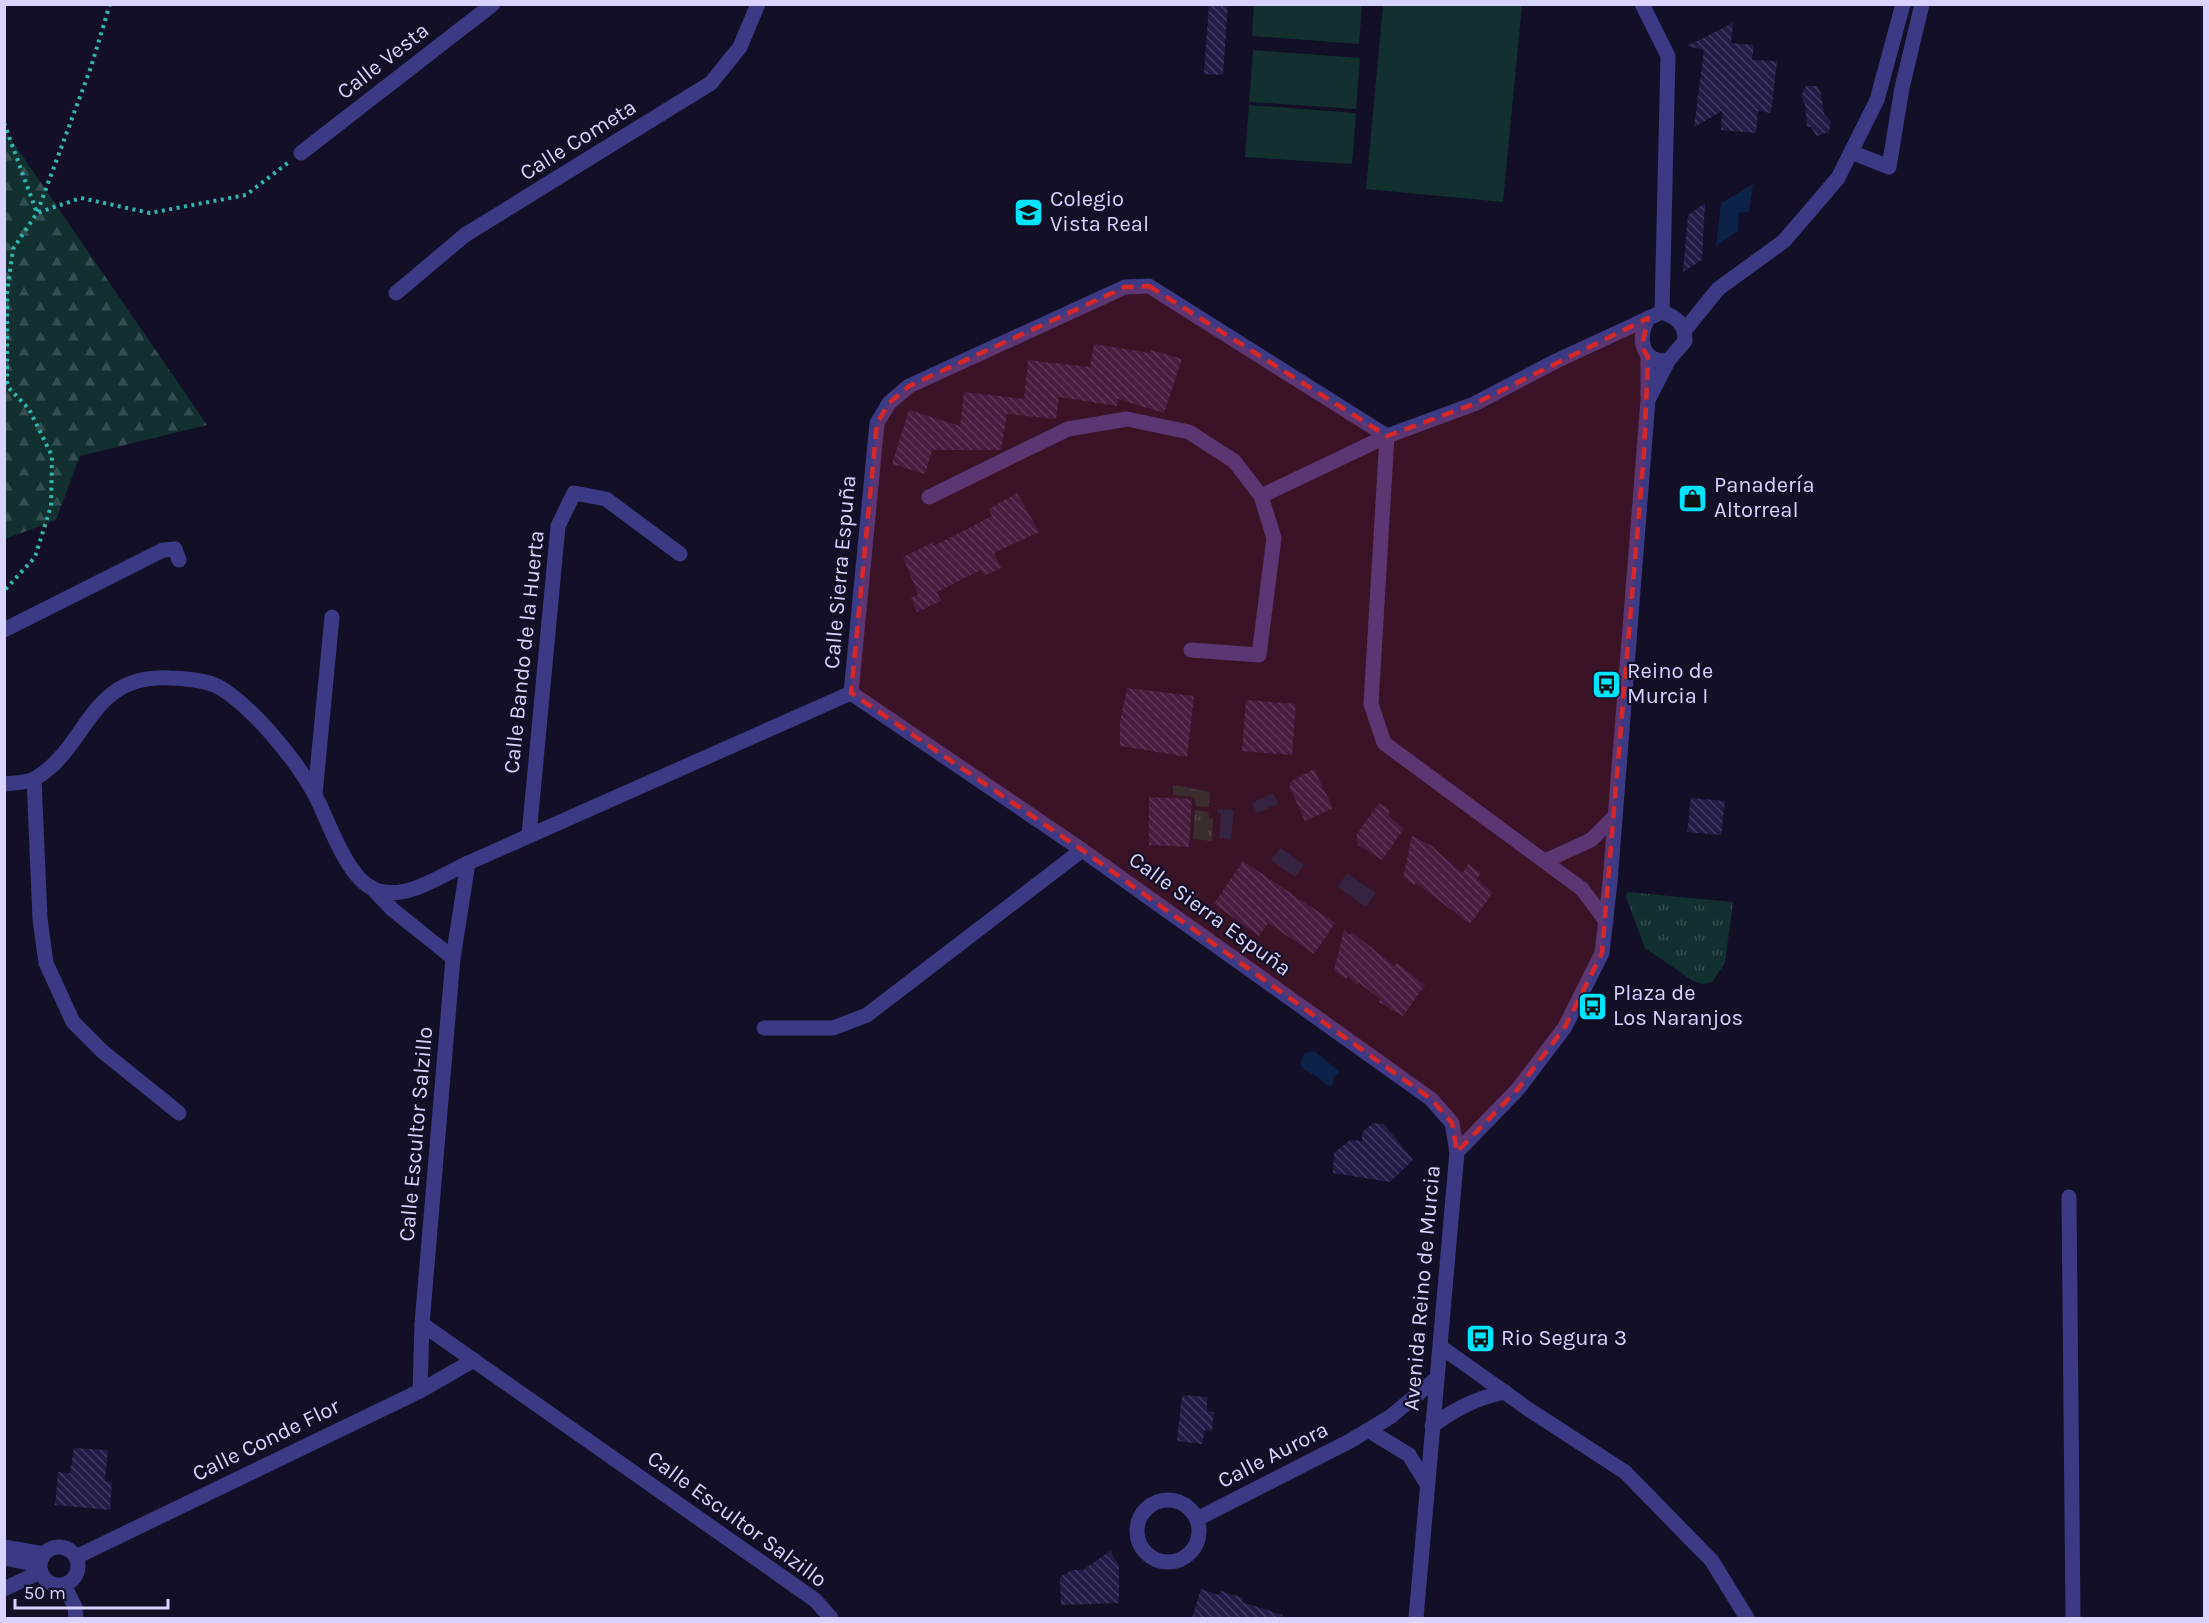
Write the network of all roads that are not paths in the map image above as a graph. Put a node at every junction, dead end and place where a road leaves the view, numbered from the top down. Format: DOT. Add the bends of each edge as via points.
graph roads {
  1 [pos="493,4"];
  2 [pos="758,4"];
  3 [pos="1642,4"];
  4 [pos="1903,4"];
  5 [pos="1922,4"];
  6 [pos="1851,152"];
  7 [pos="301,153"];
  8 [pos="396,293"];
  9 [pos="1655,315"];
  10 [pos="1685,330"];
  11 [pos="1648,357"];
  12 [pos="1668,361"];
  13 [pos="1648,400"];
  14 [pos="1387,436"];
  15 [pos="1261,496"];
  16 [pos="929,497"];
  17 [pos="680,554"];
  18 [pos="178,560"];
  19 [pos="332,617"];
  20 [pos="4,630"];
  21 [pos="1191,650"];
  22 [pos="851,693"];
  23 [pos="34,779"];
  24 [pos="4,784"];
  25 [pos="315,794"];
  26 [pos="1614,817"];
  27 [pos="529,835"];
  28 [pos="1082,850"];
  29 [pos="1545,861"];
  30 [pos="468,863"];
  31 [pos="367,883"];
  32 [pos="1605,921"];
  33 [pos="453,958"];
  34 [pos="764,1028"];
  35 [pos="179,1113"];
  36 [pos="1457,1152"];
  37 [pos="2068,1197"];
  38 [pos="422,1324"];
  39 [pos="1441,1347"];
  40 [pos="474,1360"];
  41 [pos="1436,1379"];
  42 [pos="420,1391"];
  43 [pos="1505,1392"];
  44 [pos="1432,1426"];
  45 [pos="1368,1430"];
  46 [pos="1427,1484"];
  47 [pos="1197,1519"];
  48 [pos="4,1546"];
  49 [pos="76,1557"];
  50 [pos="4,1558"];
  51 [pos="41,1563"];
  52 [pos="64,1585"];
  53 [pos="4,1589"];
  54 [pos="76,1618"];
  55 [pos="831,1618"];
  56 [pos="1416,1618"];
  57 [pos="1747,1618"];
  58 [pos="2073,1618"];
  1 -- 7 [label="street, Calle Vesta"];
  2 -- 8 [label="street, Calle Cometa" via="740,47 711,83 465,235"];
  3 -- 9 [label="street, Avenida Reino de Murcia" via="1668,56"];
  4 -- 6 [label="street, Avenida Reino de Murcia" via="1878,100"];
  5 -- 6 [label="street" via="1889,167"];
  6 -- 10 [label="street, Avenida Reino de Murcia" via="1838,178 1784,241 1718,289"];
  9 -- 10 [label="street" via="1677,317"];
  9 -- 11 [label="street, Avenida Reino de Murcia" via="1644,326 1642,347"];
  9 -- 14 [label="street" via="1474,404"];
  10 -- 12 [label="street, Avenida Reino de Murcia" via="1685,341"];
  11 -- 12 [label="street"];
  11 -- 13 [label="street, Avenida Reino de Murcia"];
  12 -- 13 [label="street, Avenida Reino de Murcia"];
  13 -- 26 [label="street, Avenida Reino de Murcia"];
  14 -- 15 [label="street"];
  14 -- 22 [label="street, Calle Sierra Espuña" via="1149,286 1125,287 909,387 889,403 877,423"];
  14 -- 29 [label="street" via="1371,704 1384,743"];
  15 -- 16 [label="street" via="1234,461 1189,432 1127,419 1068,429"];
  15 -- 21 [label="street" via="1274,538 1259,655"];
  17 -- 27 [label="street, Calle Bando de la Huerta" via="606,499 574,493 558,526"];
  18 -- 20 [label="street" via="176,549 157,552"];
  19 -- 25 [label="street"];
  22 -- 27 [label="street"];
  22 -- 28 [label="street, Calle Sierra Espuña"];
  23 -- 24 [label="street"];
  23 -- 25 [label="street" via="63,754 95,709 130,681 171,678 218,686 273,734"];
  23 -- 35 [label="street" via="40,919 46,963 74,1022 102,1051"];
  25 -- 31 [label="street" via="351,870"];
  26 -- 29 [label="street" via="1591,840"];
  26 -- 32 [label="street, Avenida Reino de Murcia"];
  27 -- 30 [label="street"];
  28 -- 34 [label="street" via="867,1015 833,1028"];
  28 -- 36 [label="street, Calle Sierra Espuña" via="1431,1100 1452,1123"];
  29 -- 32 [label="street" via="1582,889"];
  30 -- 31 [label="street" via="406,892 378,891"];
  30 -- 33 [label="street, Calle Escultor Salzillo"];
  31 -- 33 [label="street" via="393,910"];
  32 -- 36 [label="street, Avenida Reino de Murcia" via="1602,952 1565,1027 1518,1089"];
  33 -- 38 [label="street, Calle Escultor Salzillo"];
  36 -- 39 [label="street, Avenida Reino de Murcia"];
  37 -- 58 [label="street"];
  38 -- 40 [label="street, Calle Escultor Salzillo"];
  38 -- 42 [label="street"];
  39 -- 41 [label="street, Avenida Reino de Murcia"];
  39 -- 43 [label="street"];
  40 -- 42 [label="street, Calle Conde Flor"];
  40 -- 55 [label="street, Calle Escultor Salzillo" via="815,1600"];
  41 -- 44 [label="street, Avenida Reino de Murcia"];
  41 -- 45 [label="street, Calle Aurora" via="1390,1418"];
  42 -- 49 [label="street, Calle Conde Flor"];
  43 -- 44 [label="street" via="1455,1408"];
  43 -- 57 [label="street" via="1625,1472 1712,1561"];
  44 -- 46 [label="street, Avenida Reino de Murcia"];
  45 -- 46 [label="street" via="1409,1455"];
  45 -- 47 [label="street, Calle Aurora"];
  46 -- 56 [label="street, Avenida Reino de Murcia"];
  47 -- 47 [label="street" via="1183,1503 1160,1500 1142,1512 1137,1522 1138,1542 1152,1558 1177,1561 1194,1548 1199,1537"];
  48 -- 51 [label="street"];
  49 -- 51 [label="street" via="62,1547 55,1547"];
  49 -- 52 [label="street" via="77,1571"];
  50 -- 51 [label="street"];
  51 -- 52 [label="street" via="49,1583"];
  51 -- 53 [label="street"];
  52 -- 54 [label="street"];
}
